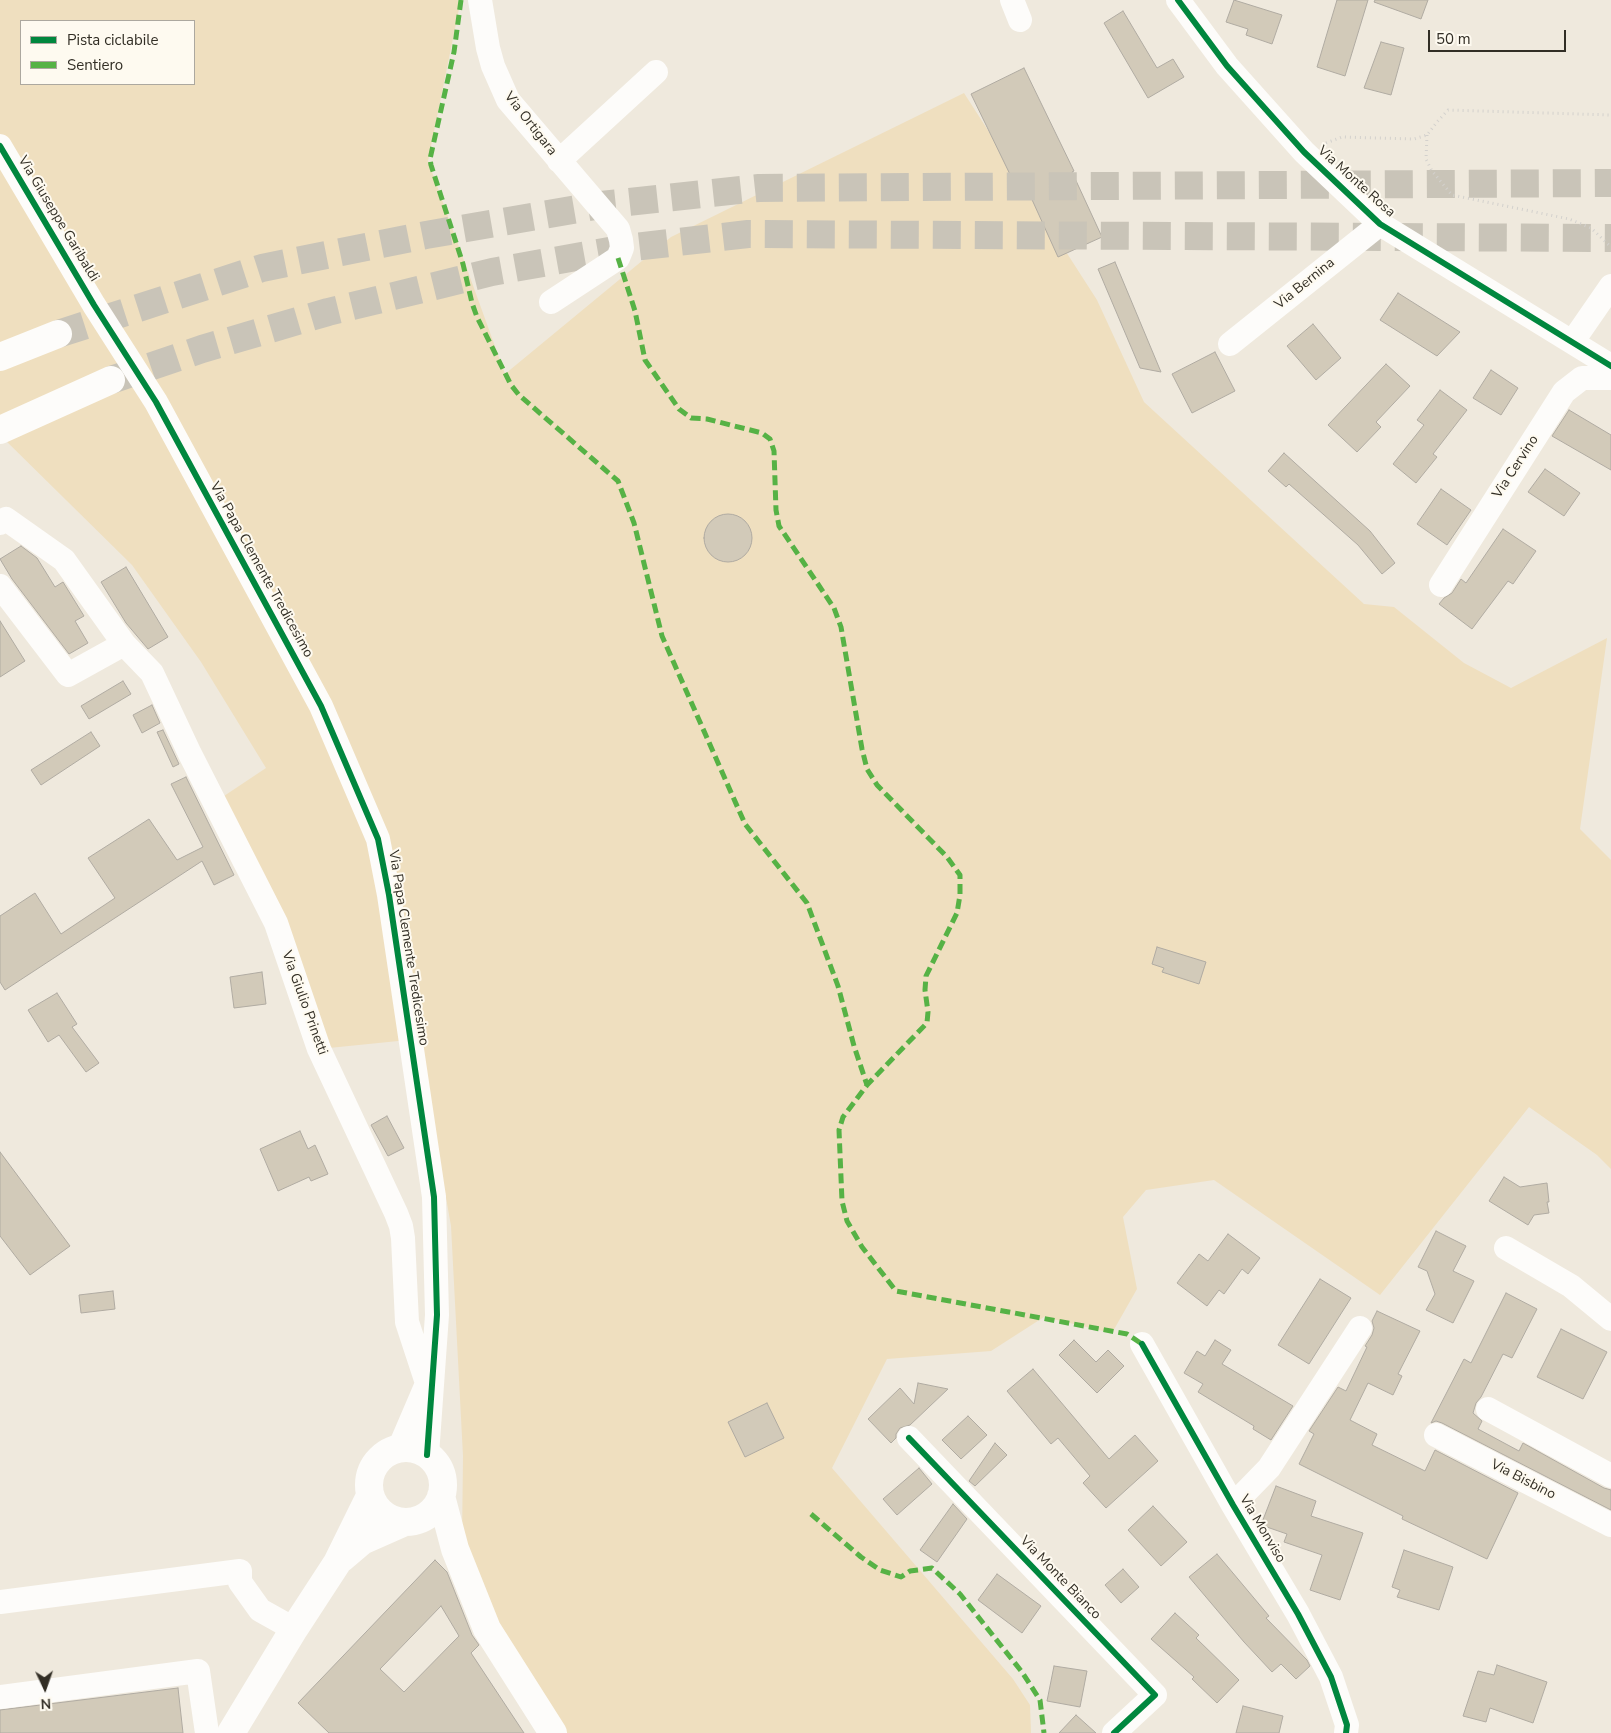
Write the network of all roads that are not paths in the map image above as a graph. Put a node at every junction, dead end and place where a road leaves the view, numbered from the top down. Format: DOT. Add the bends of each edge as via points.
graph roads {
  1 [pos="480,0"];
  2 [pos="1178,0"];
  3 [pos="656,72"];
  4 [pos="0,146"];
  5 [pos="559,161"];
  6 [pos="1380,224"];
  7 [pos="1611,286"];
  8 [pos="551,302"];
  9 [pos="94,305"];
  10 [pos="58,334"];
  11 [pos="1573,341"];
  12 [pos="1230,344"];
  13 [pos="0,357"];
  14 [pos="1611,366"];
  15 [pos="1611,378"];
  16 [pos="111,380"];
  17 [pos="0,430"];
  18 [pos="2,517"];
  19 [pos="1441,585"];
  20 [pos="0,586"];
  21 [pos="124,644"];
  22 [pos="1506,1248"];
  23 [pos="1611,1319"];
  24 [pos="1360,1328"];
  25 [pos="1142,1344"];
  26 [pos="429,1378"];
  27 [pos="1488,1409"];
  28 [pos="1436,1435"];
  29 [pos="909,1438"];
  30 [pos="398,1448"];
  31 [pos="427,1455"];
  32 [pos="1611,1476"];
  33 [pos="370,1496"];
  34 [pos="441,1496"];
  35 [pos="1233,1505"];
  36 [pos="412,1521"];
  37 [pos="1611,1525"];
  38 [pos="455,1549"];
  39 [pos="337,1563"];
  40 [pos="0,1602"];
  41 [pos="294,1630"];
  42 [pos="0,1697"];
  43 [pos="207,1733"];
  44 [pos="231,1733"];
  45 [pos="553,1733"];
  46 [pos="1114,1733"];
  47 [pos="1346,1733"];
  1 -- 5 [label="street, Via Ortigara" via="493,66 508,100"];
  2 -- 6 [label="street, Via Monte Rosa" via="1227,66 1304,152"];
  3 -- 5 [label="street, Via Ortigara"];
  4 -- 9 [label="street, Via Giuseppe Garibaldi"];
  5 -- 8 [label="street, Via Ortigara" via="618,229 622,248 618,258"];
  6 -- 11 [label="street, Via Monte Rosa"];
  6 -- 12 [label="street, Via Bernina"];
  7 -- 11 [label="street"];
  9 -- 26 [label="street, Via Papa Clemente Tredicesimo" via="156,402 321,706 378,839 434,1197 437,1315"];
  10 -- 13 [label="main road"];
  11 -- 14 [label="street, Via Monte Rosa"];
  15 -- 19 [label="street, Via Cervino" via="1582,378 1564,392"];
  16 -- 17 [label="main road"];
  18 -- 21 [label="street, Via Giulio Prinetti" via="64,560"];
  20 -- 21 [label="street" via="68,675"];
  21 -- 26 [label="street, Via Giulio Prinetti" via="152,673 276,924 319,1049 401,1226 407,1322"];
  22 -- 23 [label="street" via="1571,1286"];
  24 -- 35 [label="street" via="1269,1468"];
  25 -- 35 [label="street, Via Monviso"];
  26 -- 30 [label="street, Via Papa Clemente Tredicesimo"];
  26 -- 31 [label="street, Via Papa Clemente Tredicesimo"];
  27 -- 32 [label="street"];
  28 -- 37 [label="street, Via Bisbino"];
  29 -- 46 [label="street, Via Monte Bianco" via="1155,1695"];
  30 -- 31 [label="main road" via="413,1449"];
  30 -- 33 [label="main road" via="385,1454 374,1465 368,1483"];
  31 -- 34 [label="main road" via="436,1464 442,1478"];
  33 -- 36 [label="main road" via="381,1513 393,1520"];
  33 -- 39 [label="main road"];
  34 -- 36 [label="main road" via="432,1511"];
  34 -- 38 [label="main road"];
  35 -- 47 [label="street, Via Monviso" via="1298,1614 1331,1677 1347,1725"];
  36 -- 38 [label="main road"];
  36 -- 39 [label="main road" via="362,1541"];
  38 -- 45 [label="main road" via="487,1629"];
  39 -- 41 [label="main road"];
  40 -- 41 [label="street" via="240,1571 240,1582 260,1610"];
  41 -- 44 [label="main road"];
  42 -- 43 [label="street" via="198,1671"];
}
